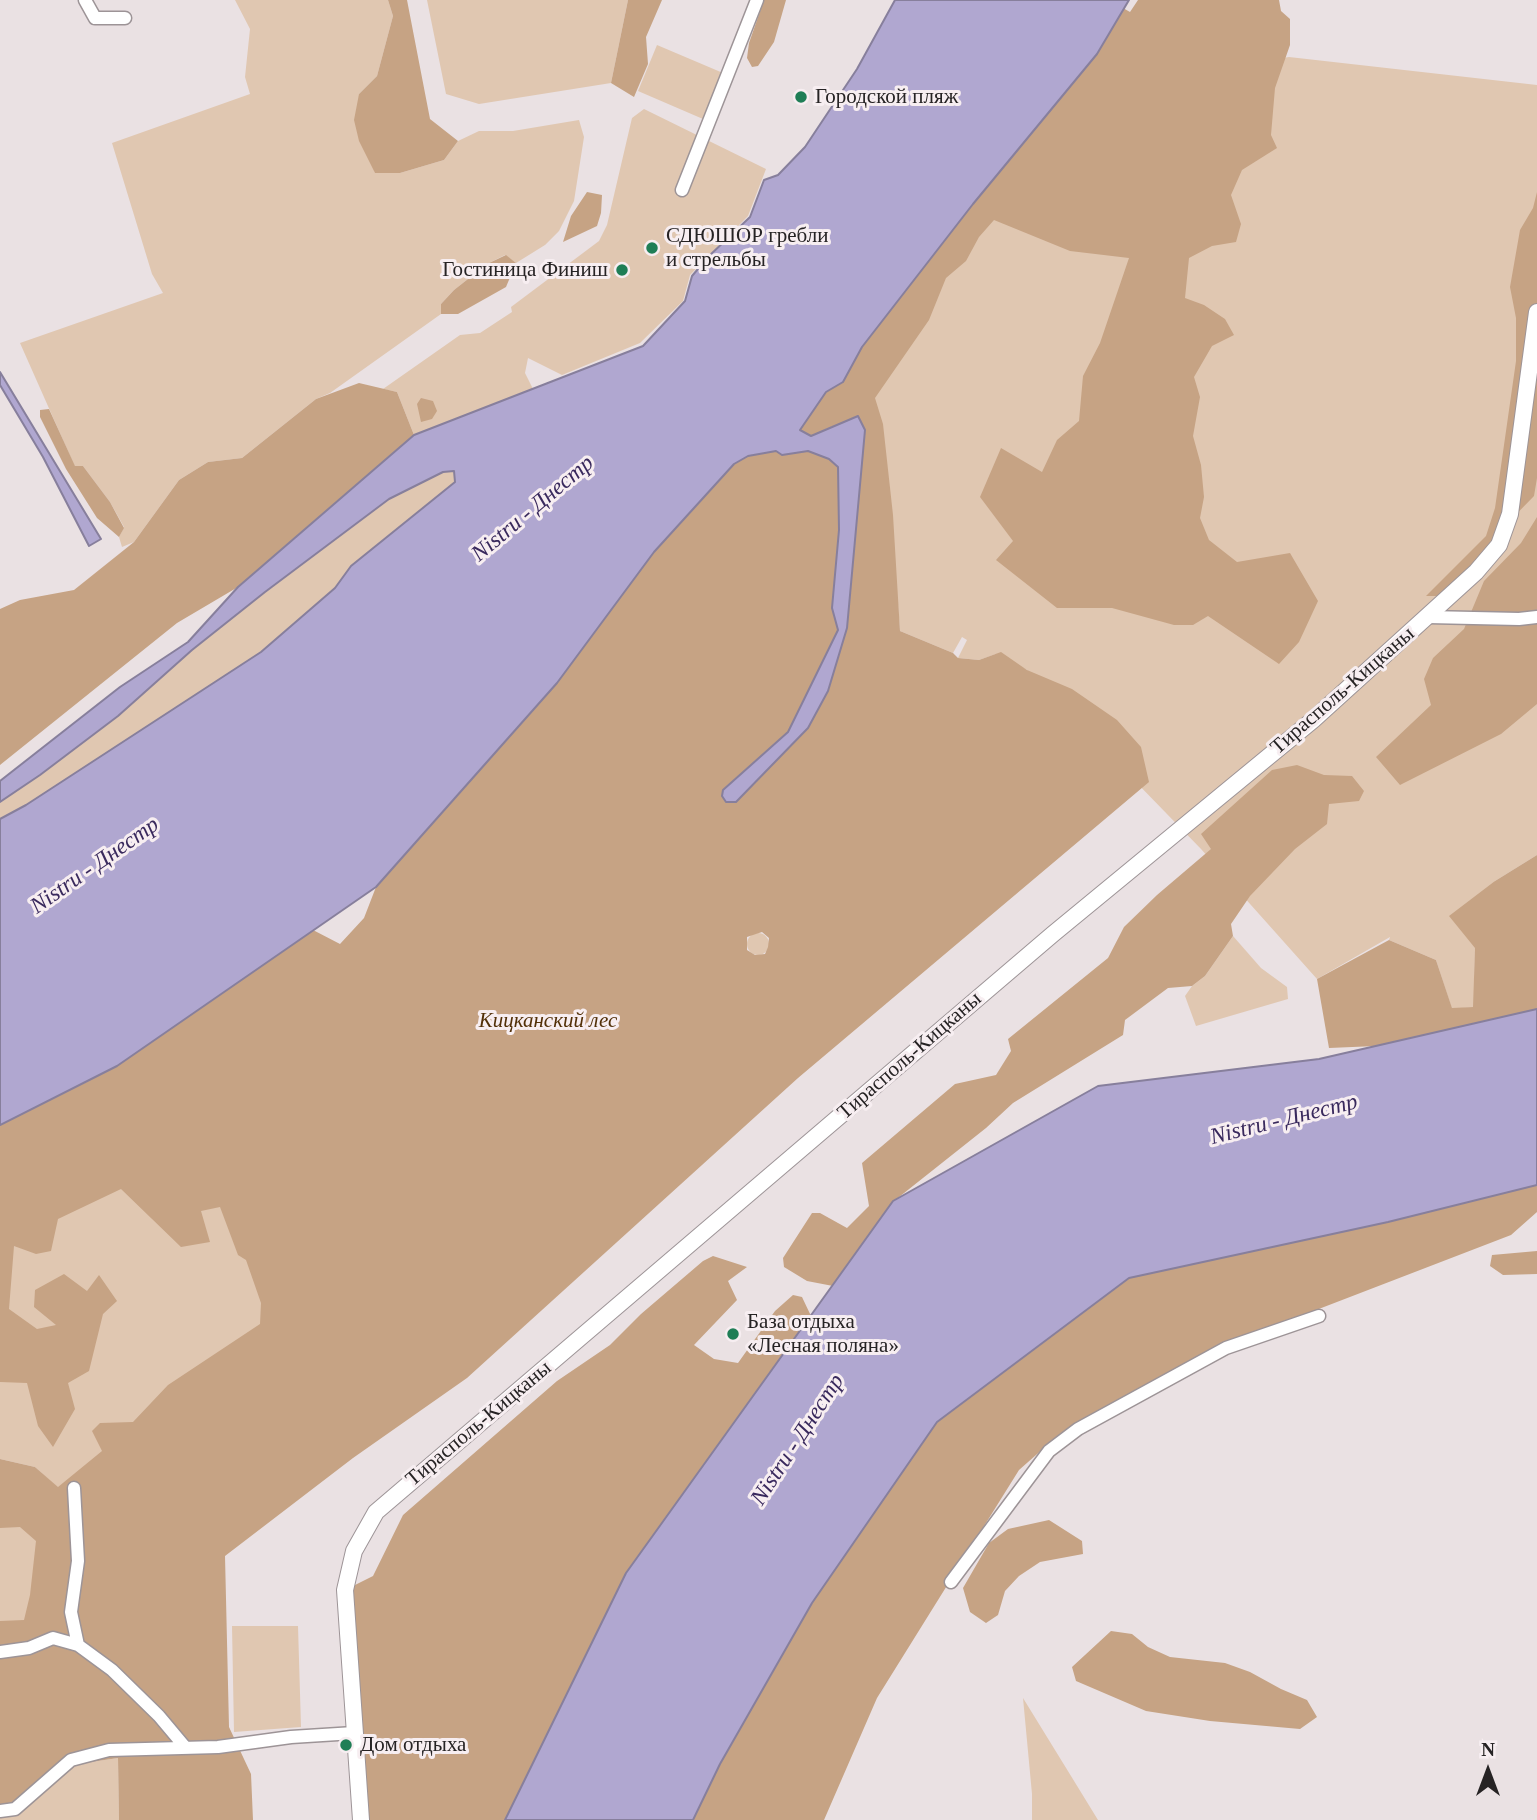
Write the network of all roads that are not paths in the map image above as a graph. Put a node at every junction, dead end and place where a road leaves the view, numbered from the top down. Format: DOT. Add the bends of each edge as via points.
graph roads {
  1 [pos="85,0"];
  2 [pos="757,0"];
  3 [pos="125,18"];
  4 [pos="682,190"];
  5 [pos="1537,312"];
  6 [pos="1428,617"];
  7 [pos="1537,617"];
  8 [pos="1319,1316"];
  9 [pos="74,1488"];
  10 [pos="951,1583"];
  11 [pos="78,1645"];
  12 [pos="0,1652"];
  13 [pos="354,1733"];
  14 [pos="185,1746"];
  15 [pos="0,1811"];
  16 [pos="361,1820"];
  1 -- 3 [label="street" via="95,18"];
  2 -- 4 [label="street"];
  5 -- 6 [label="street, Тирасполь-Кицканы" via="1506,528 1486,562"];
  6 -- 7 [label="street"];
  6 -- 13 [label="street, Тирасполь-Кицканы" via="1313,720 1053,934 376,1512 354,1551 345,1590"];
  8 -- 10 [label="street" via="1226,1348 1078,1429 1049,1451"];
  9 -- 11 [label="street" via="78,1561 72,1612"];
  11 -- 12 [label="street" via="52,1638 29,1648"];
  11 -- 14 [label="street" via="112,1670"];
  13 -- 14 [label="street"];
  13 -- 16 [label="street, Тирасполь-Кицканы"];
  14 -- 15 [label="street" via="109,1750 72,1760 15,1809"];
}
